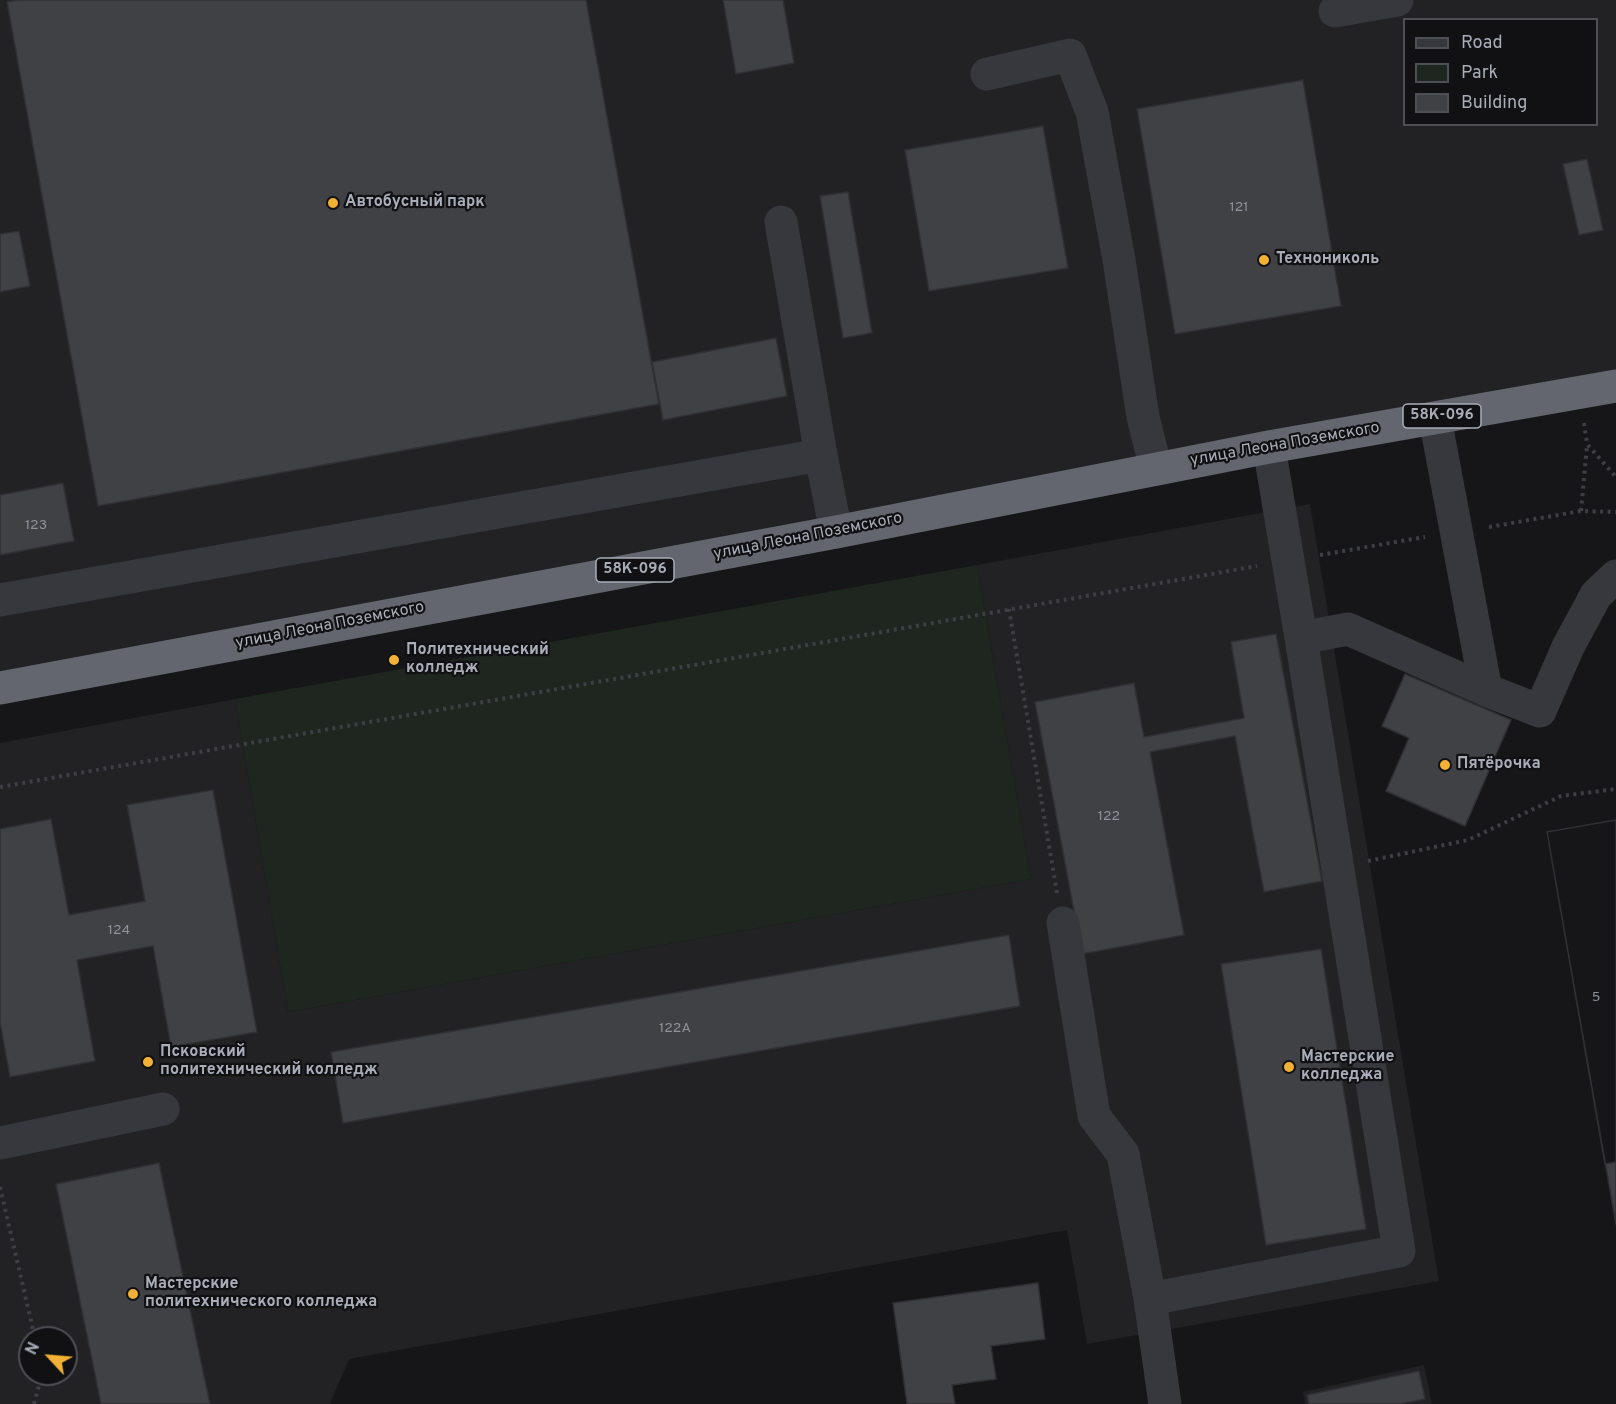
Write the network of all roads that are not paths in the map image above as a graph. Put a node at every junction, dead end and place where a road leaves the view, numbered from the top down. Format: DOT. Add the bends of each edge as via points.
graph roads {
  1 [pos="1397,0"];
  2 [pos="1335,11"];
  3 [pos="987,74"];
  4 [pos="781,222"];
  5 [pos="1616,386"];
  6 [pos="1435,418"];
  7 [pos="1269,447"];
  8 [pos="821,455"];
  9 [pos="1156,469"];
  10 [pos="836,532"];
  11 [pos="1616,576"];
  12 [pos="0,600"];
  13 [pos="1301,638"];
  14 [pos="0,688"];
  15 [pos="1486,690"];
  16 [pos="1063,923"];
  17 [pos="163,1109"];
  18 [pos="0,1143"];
  19 [pos="1150,1299"];
  20 [pos="1165,1404"];
  1 -- 2 [label="lane"];
  3 -- 9 [label="lane" via="1070,56 1092,112 1143,417"];
  4 -- 8 [label="lane"];
  5 -- 6 [label="highway, улица Леона Поземского / 58К-096"];
  6 -- 7 [label="highway, улица Леона Поземского / 58К-096"];
  6 -- 15 [label="lane"];
  7 -- 9 [label="highway, улица Леона Поземского / 58К-096"];
  7 -- 13 [label="lane"];
  8 -- 10 [label="lane"];
  8 -- 12 [label="lane"];
  9 -- 10 [label="highway, улица Леона Поземского / 58К-096"];
  10 -- 14 [label="highway, улица Леона Поземского / 58К-096"];
  11 -- 15 [label="lane" via="1596,595 1540,711"];
  13 -- 15 [label="lane" via="1348,628"];
  13 -- 19 [label="lane" via="1400,1251"];
  16 -- 19 [label="lane" via="1094,1116 1123,1154"];
  17 -- 18 [label="lane"];
  19 -- 20 [label="lane"];
}
